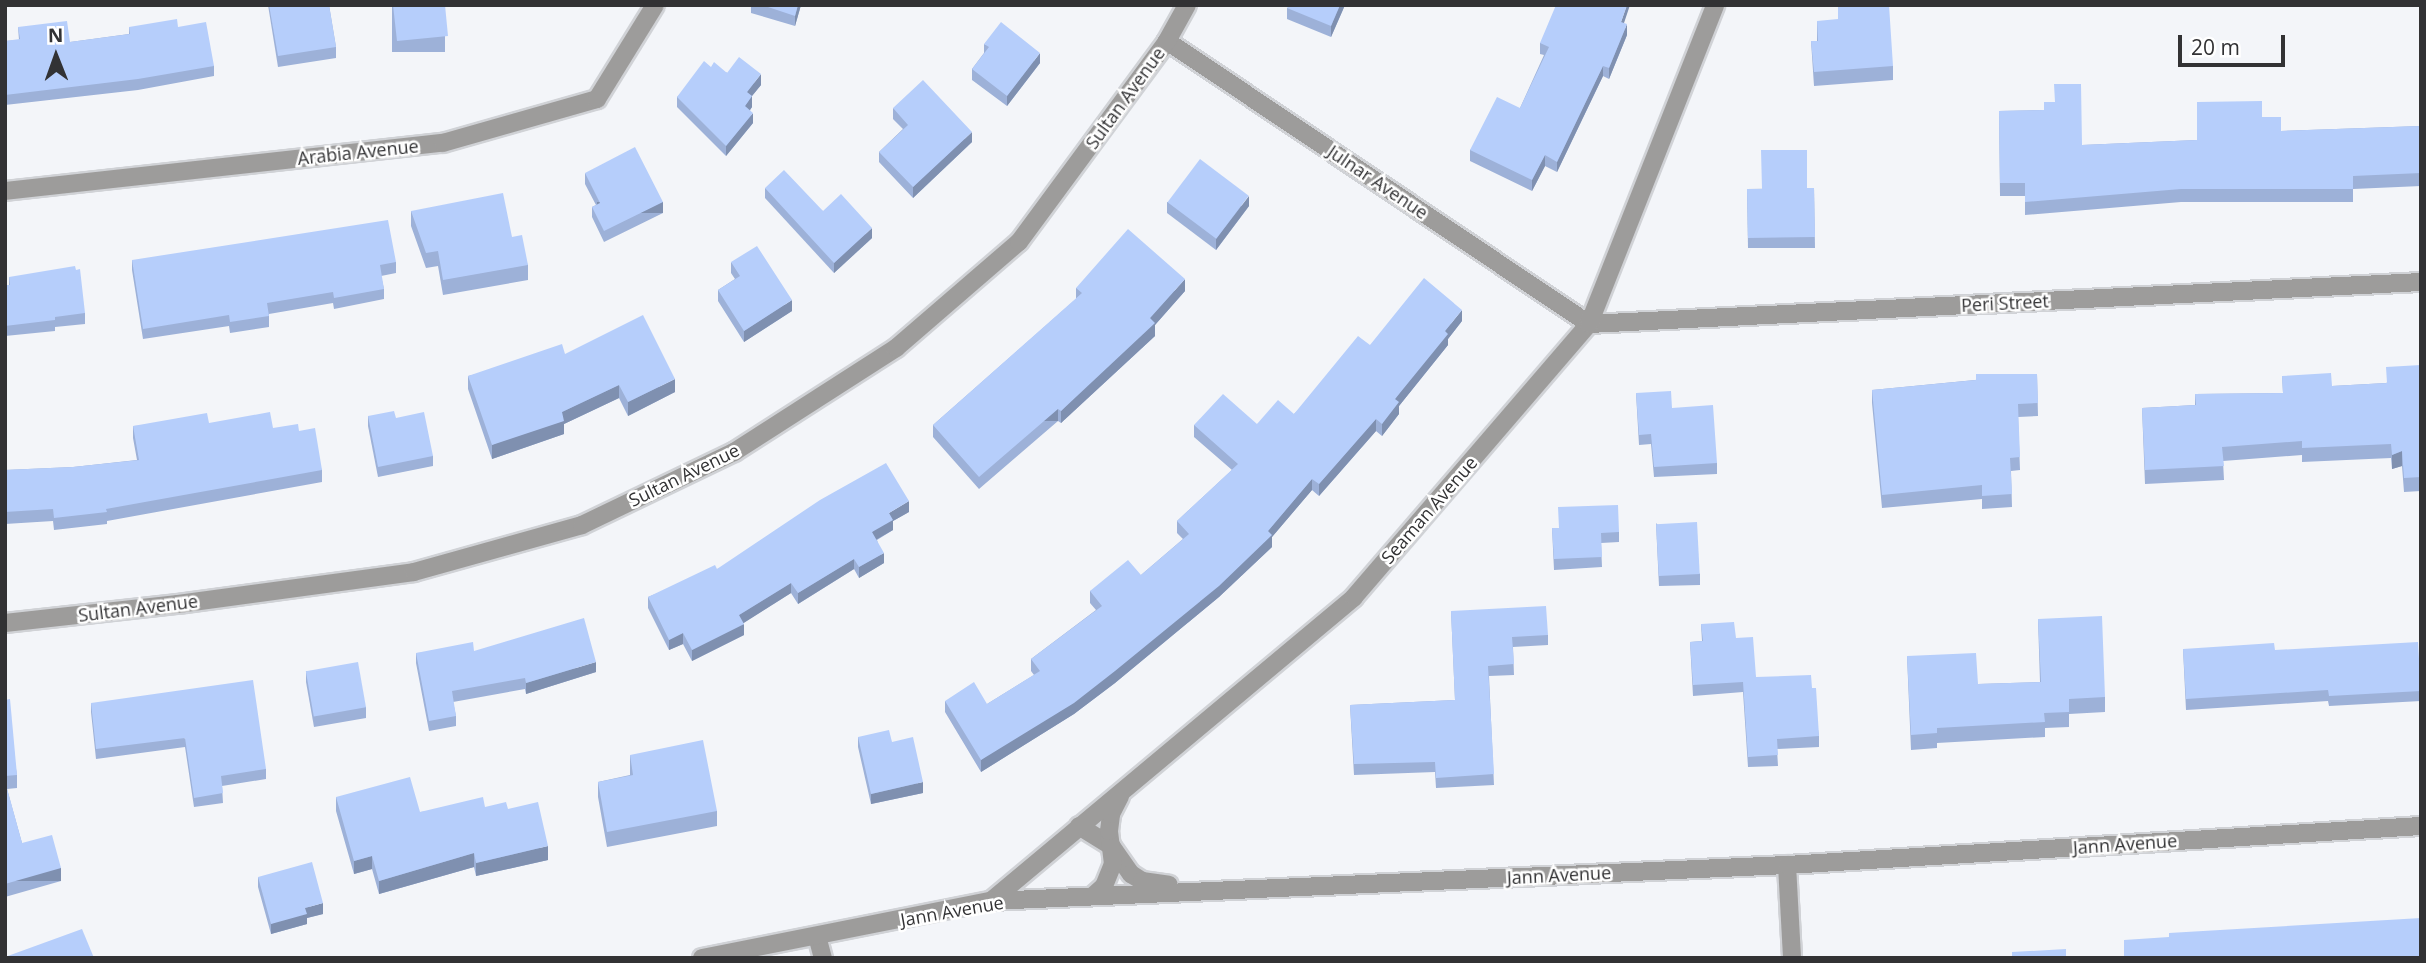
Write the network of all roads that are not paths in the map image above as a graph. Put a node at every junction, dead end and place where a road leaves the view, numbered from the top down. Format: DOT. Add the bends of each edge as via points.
graph roads {
  1 [pos="655,5"];
  2 [pos="1187,5"];
  3 [pos="1715,5"];
  4 [pos="1167,41"];
  5 [pos="5,191"];
  6 [pos="2421,282"];
  7 [pos="1589,324"];
  8 [pos="5,623"];
  9 [pos="1123,790"];
  10 [pos="1079,826"];
  11 [pos="2421,826"];
  12 [pos="1112,848"];
  13 [pos="1787,865"];
  14 [pos="1031,868"];
  15 [pos="1241,890"];
  16 [pos="1093,896"];
  17 [pos="1040,899"];
  18 [pos="990,901"];
  19 [pos="817,936"];
  20 [pos="702,958"];
  21 [pos="823,958"];
  22 [pos="1792,958"];
  1 -- 5 [label="street, Arabia Avenue" via="597,99 443,143"];
  2 -- 4 [label="street, Sultan Avenue"];
  3 -- 7 [label="street, Seaman Avenue"];
  4 -- 7 [label="street, Julnar Avenue"];
  4 -- 8 [label="street, Sultan Avenue" via="1019,242 896,348 734,452 582,525 414,572"];
  6 -- 7 [label="street, Peri Street"];
  7 -- 9 [label="street, Seaman Avenue" via="1354,597"];
  9 -- 10 [label="street, Seaman Avenue"];
  9 -- 12 [label="street" via="1111,814"];
  10 -- 12 [label="street"];
  10 -- 14 [label="street, Seaman Avenue"];
  11 -- 13 [label="street, Jann Avenue"];
  12 -- 15 [label="street" via="1142,881"];
  12 -- 16 [label="street" via="1110,875"];
  13 -- 15 [label="street, Jann Avenue"];
  13 -- 22 [label="street"];
  14 -- 17 [label="street" via="1027,882"];
  14 -- 18 [label="street, Seaman Avenue"];
  15 -- 16 [label="street, Jann Avenue"];
  16 -- 17 [label="street, Jann Avenue"];
  17 -- 18 [label="street, Jann Avenue"];
  18 -- 19 [label="street, Jann Avenue"];
  19 -- 20 [label="street, Jann Avenue"];
  19 -- 21 [label="street"];
}
